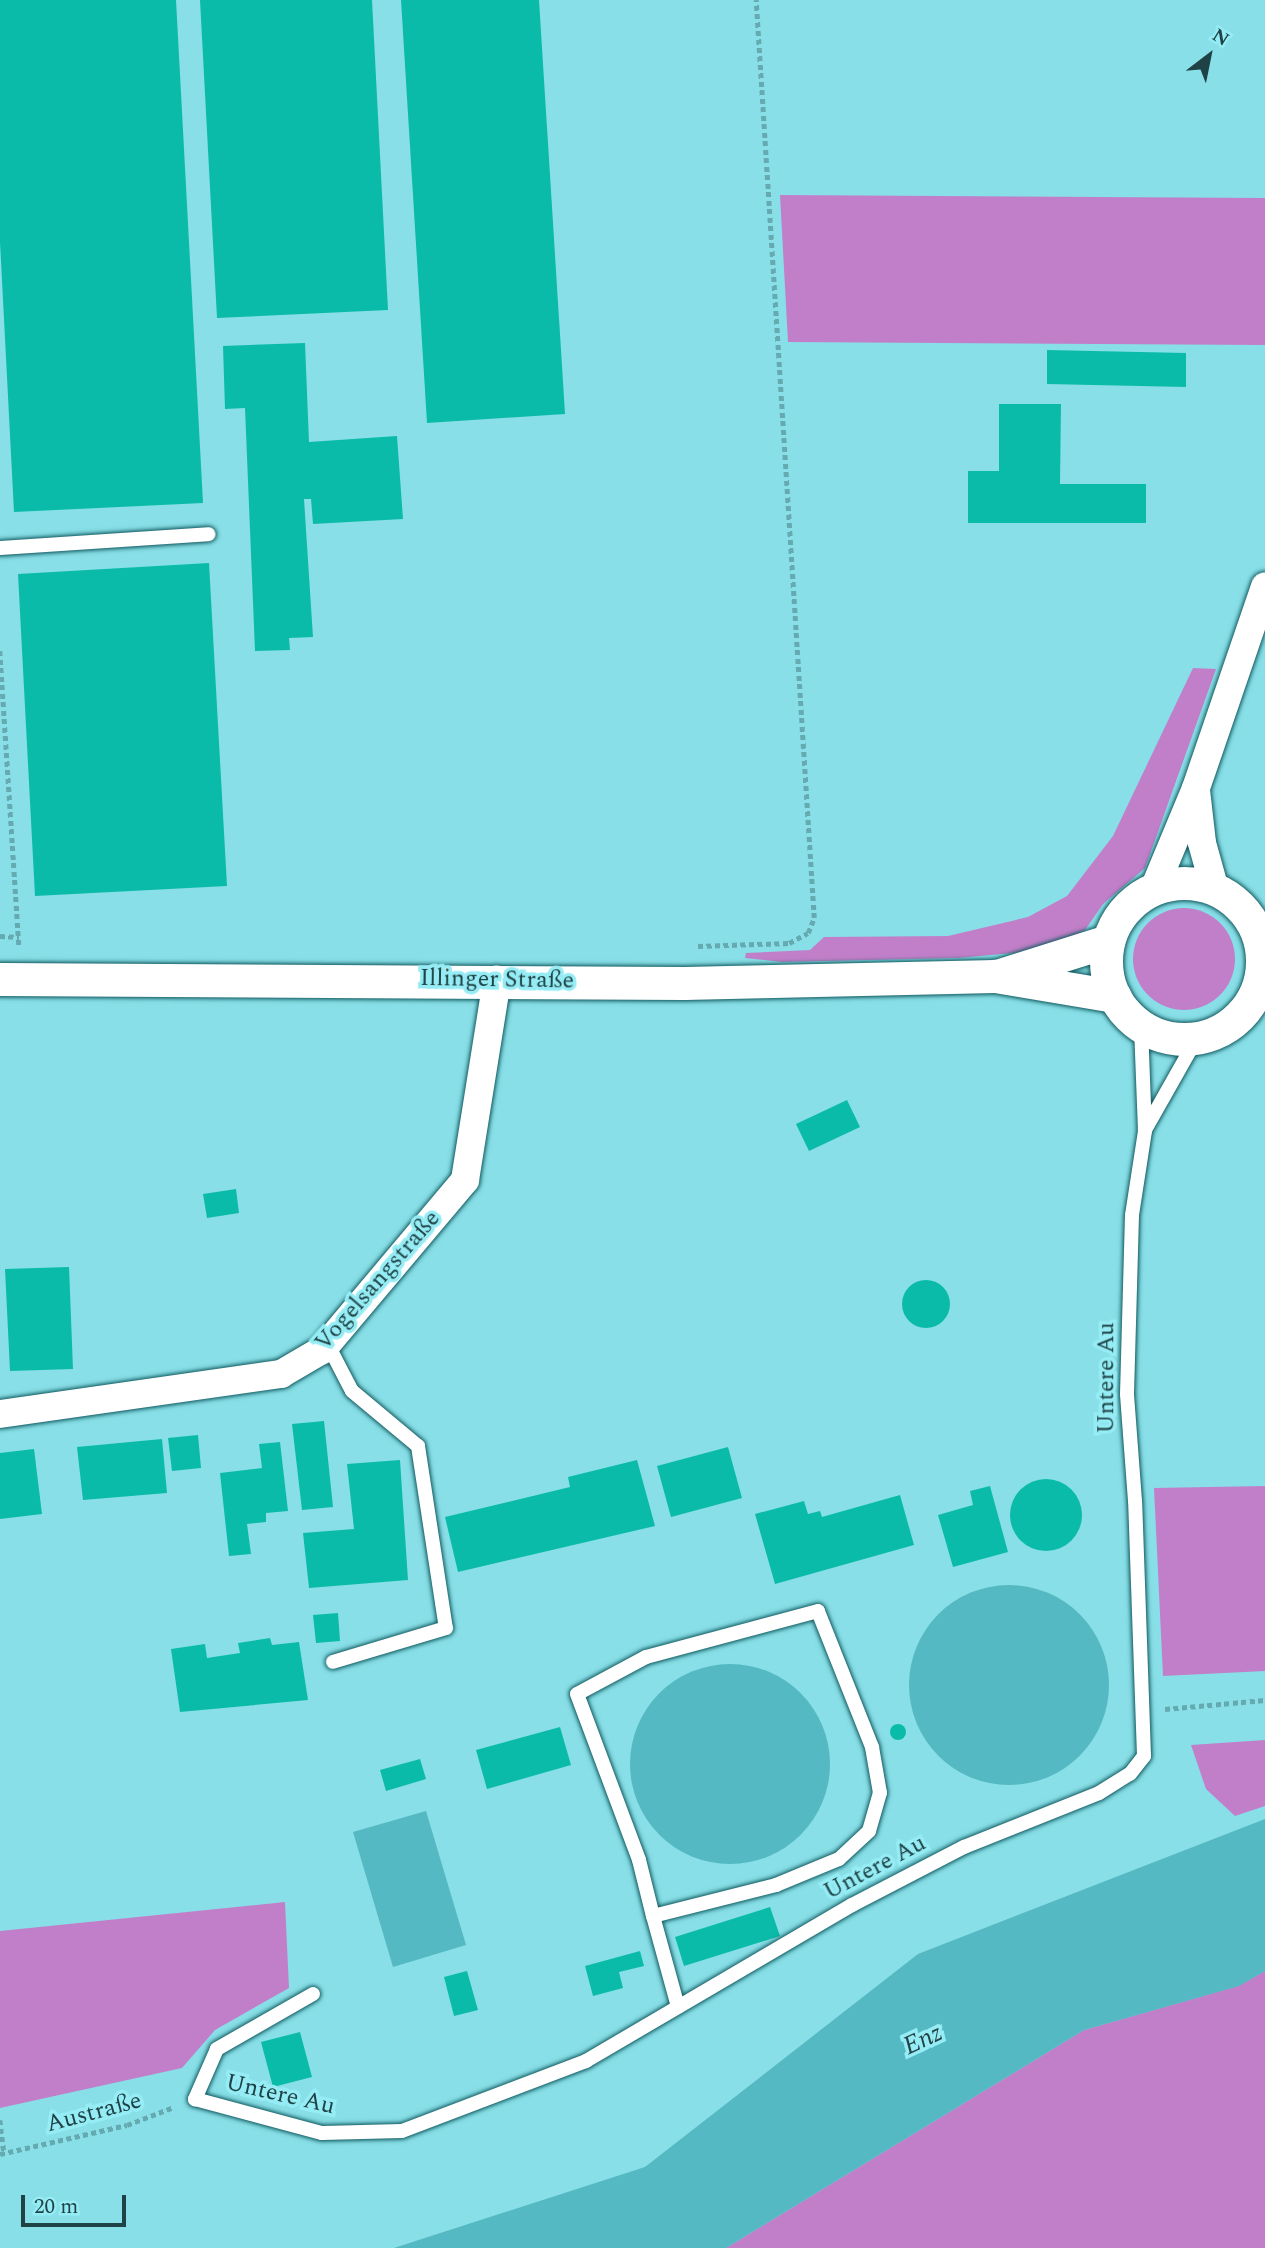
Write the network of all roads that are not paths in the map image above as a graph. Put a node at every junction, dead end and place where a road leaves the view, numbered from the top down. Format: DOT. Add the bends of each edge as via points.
graph roads {
  1 [pos="209,534"];
  2 [pos="0,548"];
  3 [pos="1265,587"];
  4 [pos="1196,788"];
  5 [pos="1154,889"];
  6 [pos="1215,890"];
  7 [pos="1259,925"];
  8 [pos="1108,941"];
  9 [pos="995,976"];
  10 [pos="10,979"];
  11 [pos="497,980"];
  12 [pos="1261,983"];
  13 [pos="1114,996"];
  14 [pos="1141,1026"];
  15 [pos="1197,1038"];
  16 [pos="1144,1131"];
  17 [pos="327,1343"];
  18 [pos="0,1414"];
  19 [pos="333,1662"];
  20 [pos="653,1916"];
  21 [pos="313,1994"];
  22 [pos="677,2007"];
  1 -- 2 [label="lane"];
  3 -- 4 [label="street"];
  4 -- 5 [label="street"];
  4 -- 6 [label="street" via="1202,843"];
  5 -- 6 [label="street" via="1174,883"];
  5 -- 8 [label="street" via="1133,901"];
  6 -- 7 [label="street"];
  7 -- 12 [label="street"];
  8 -- 9 [label="street, Illinger Straße"];
  8 -- 13 [label="street" via="1107,979"];
  9 -- 11 [label="street, Illinger Straße" via="684,983"];
  9 -- 13 [label="street, Illinger Straße"];
  10 -- 11 [label="street, Illinger Straße"];
  11 -- 17 [label="street, Vogelsangstraße" via="465,1180"];
  12 -- 15 [label="street" via="1235,1020"];
  13 -- 14 [label="street"];
  14 -- 15 [label="street" via="1158,1035"];
  14 -- 16 [label="lane, Untere Au"];
  15 -- 16 [label="lane, Untere Au"];
  16 -- 22 [label="lane, Untere Au" via="1132,1215 1127,1394 1144,1756 1130,1774 1099,1793 964,1847 852,1905"];
  17 -- 18 [label="street, Vogelsangstraße" via="281,1374"];
  17 -- 19 [label="lane" via="352,1391 418,1446 446,1628"];
  20 -- 20 [label="lane" via="639,1860 577,1694 646,1657 818,1611 872,1747 880,1793 869,1831 839,1859 776,1885"];
  20 -- 22 [label="lane"];
  21 -- 22 [label="lane, Untere Au" via="216,2049 195,2099 322,2133 401,2131 586,2061"];
}
